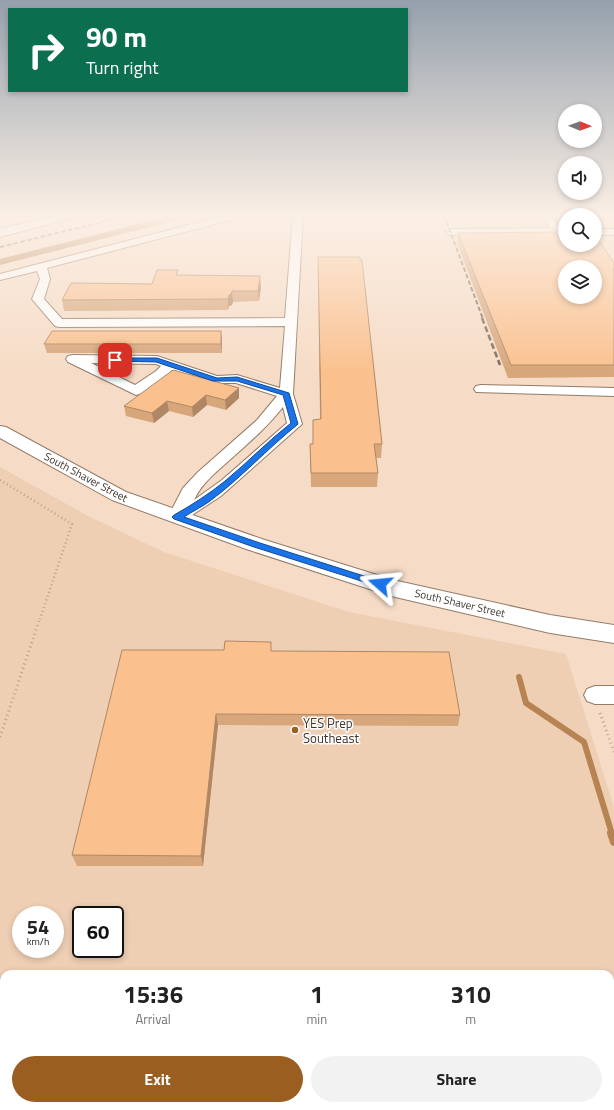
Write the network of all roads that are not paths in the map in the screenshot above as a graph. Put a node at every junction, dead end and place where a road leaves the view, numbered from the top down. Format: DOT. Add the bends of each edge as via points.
graph roads {
  1 [pos="41,267"];
  2 [pos="294,267"];
  3 [pos="0,277"];
  4 [pos="290,322"];
  5 [pos="170,364"];
  6 [pos="481,389"];
  7 [pos="614,392"];
  8 [pos="286,394"];
  9 [pos="0,431"];
  10 [pos="245,438"];
  11 [pos="268,444"];
  12 [pos="204,475"];
  13 [pos="228,482"];
  14 [pos="177,517"];
  15 [pos="614,634"];
  1 -- 3 [label="lane"];
  1 -- 4 [label="lane" via="45,279 38,300 59,324"];
  2 -- 4 [label="lane"];
  4 -- 8 [label="lane"];
  5 -- 5 [label="lane" via="157,360 74,360 136,390 161,374"];
  5 -- 8 [label="lane" via="216,380 237,379"];
  6 -- 7 [label="lane"];
  8 -- 10 [label="lane" via="262,423"];
  8 -- 11 [label="lane" via="295,424"];
  9 -- 14 [label="main road, South Shaver Street" via="119,496"];
  10 -- 11 [label="lane"];
  10 -- 12 [label="lane"];
  11 -- 13 [label="lane"];
  12 -- 13 [label="lane"];
  12 -- 14 [label="lane" via="189,492"];
  13 -- 14 [label="lane" via="206,500"];
  14 -- 15 [label="main road, South Shaver Street" via="391,588 550,624"];
}
